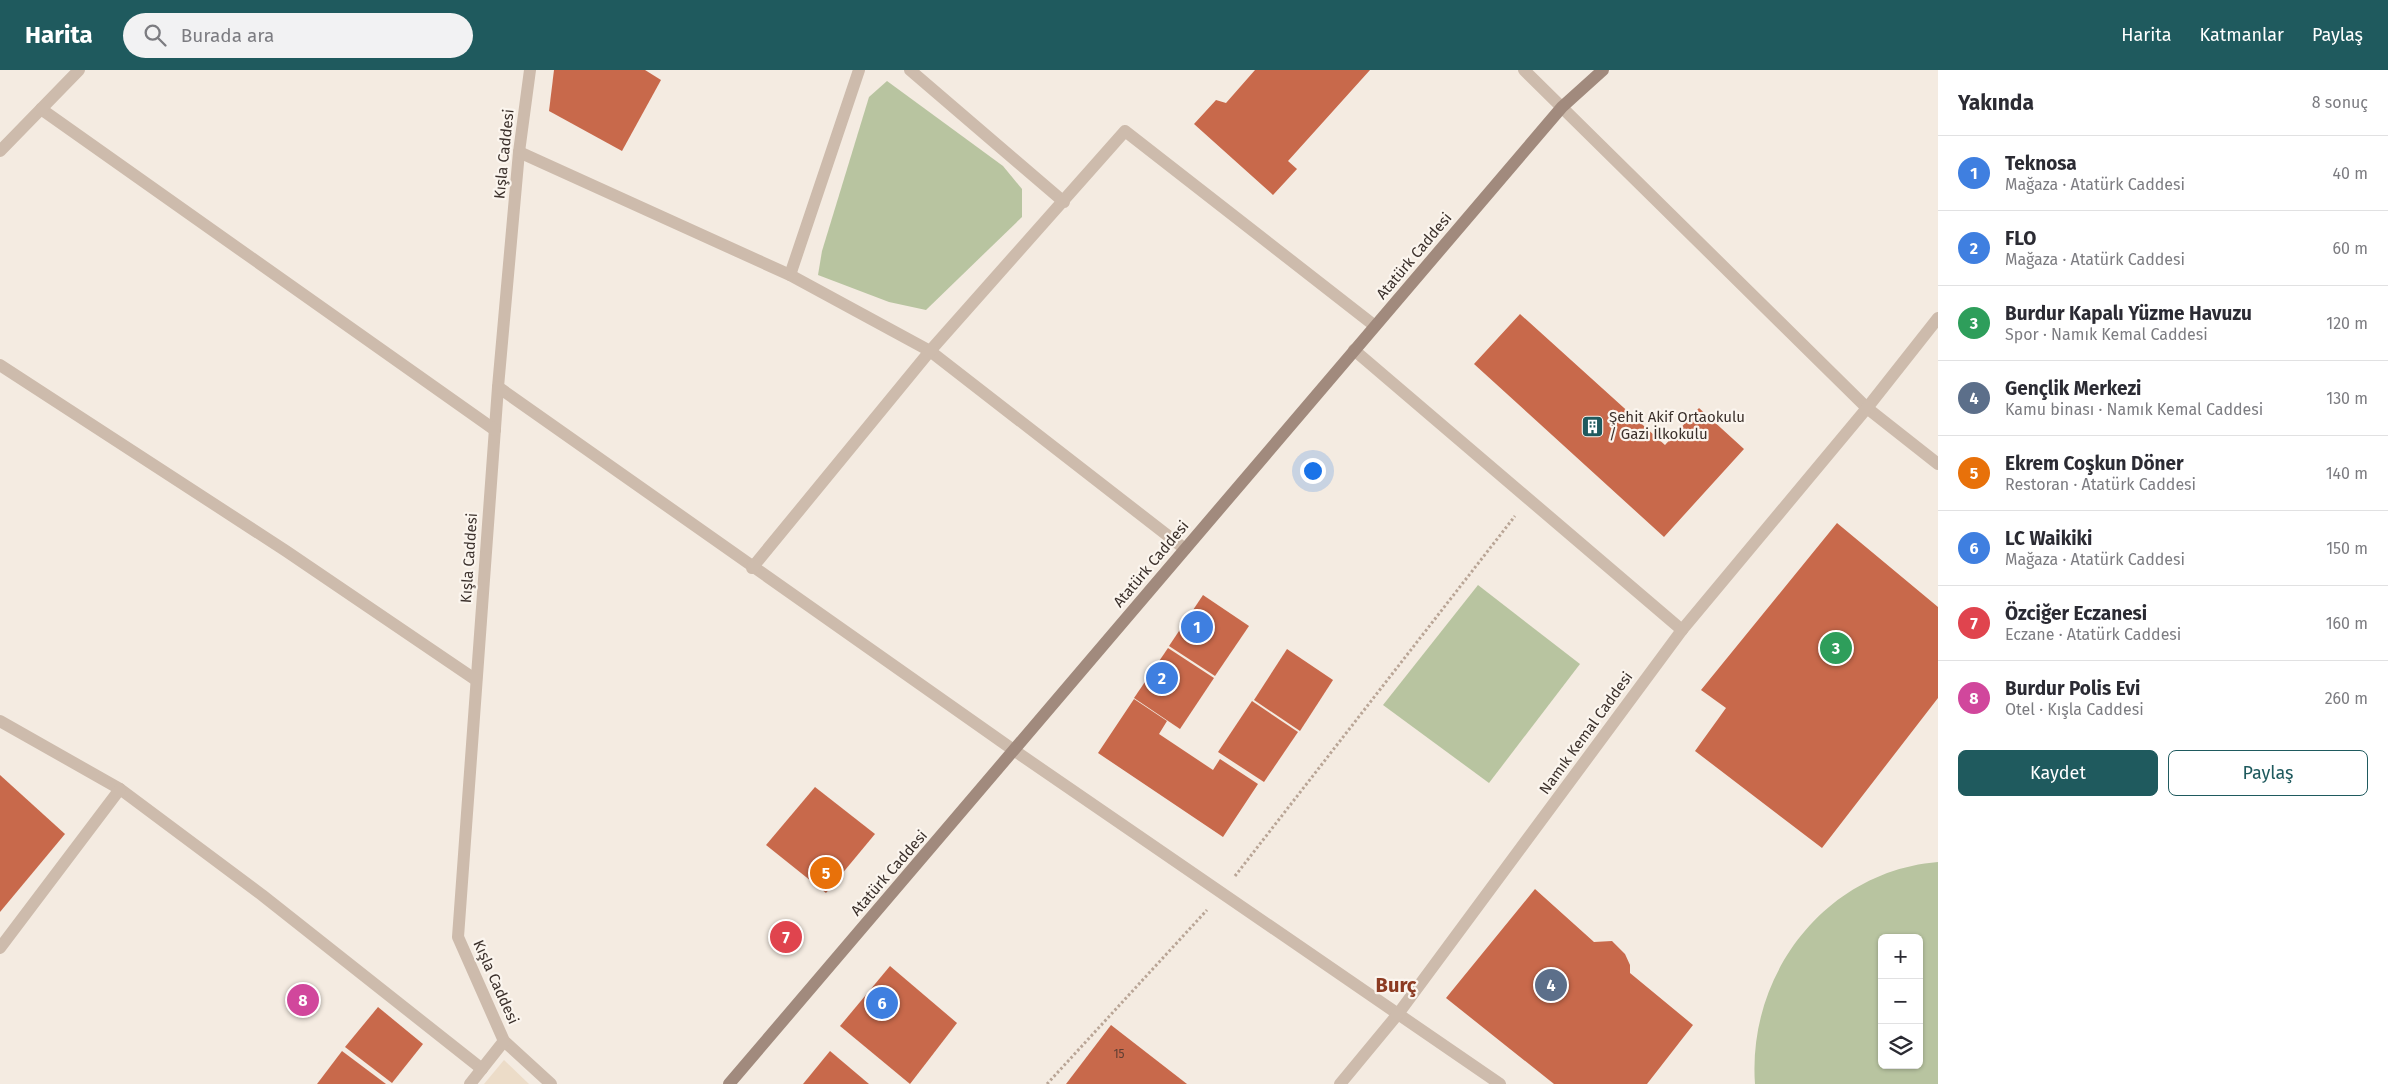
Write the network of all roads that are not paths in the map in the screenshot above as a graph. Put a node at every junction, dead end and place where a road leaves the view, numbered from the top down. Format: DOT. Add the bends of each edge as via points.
graph roads {
  1 [pos="78,70"];
  2 [pos="530,70"];
  3 [pos="859,70"];
  4 [pos="910,70"];
  5 [pos="1524,70"];
  6 [pos="1603,70"];
  7 [pos="1562,107"];
  8 [pos="41,110"];
  9 [pos="0,151"];
  10 [pos="519,152"];
  11 [pos="1064,202"];
  12 [pos="790,275"];
  13 [pos="1938,318"];
  14 [pos="1375,326"];
  15 [pos="1354,350"];
  16 [pos="930,351"];
  17 [pos="0,365"];
  18 [pos="498,387"];
  19 [pos="1867,408"];
  20 [pos="495,430"];
  21 [pos="1938,464"];
  22 [pos="1186,549"];
  23 [pos="752,568"];
  24 [pos="1682,630"];
  25 [pos="476,680"];
  26 [pos="0,721"];
  27 [pos="1015,751"];
  28 [pos="120,790"];
  29 [pos="0,948"];
  30 [pos="1398,1014"];
  31 [pos="504,1041"];
  32 [pos="482,1069"];
  33 [pos="470,1084"];
  34 [pos="551,1084"];
  35 [pos="729,1084"];
  36 [pos="1340,1084"];
  37 [pos="1500,1084"];
  1 -- 8 [label="street"];
  2 -- 10 [label="street, Kışla Caddesi"];
  3 -- 12 [label="street"];
  4 -- 11 [label="street"];
  5 -- 7 [label="street"];
  6 -- 7 [label="main road, Atatürk Caddesi"];
  7 -- 14 [label="main road, Atatürk Caddesi"];
  7 -- 19 [label="street"];
  8 -- 9 [label="street"];
  8 -- 20 [label="street"];
  10 -- 12 [label="street"];
  10 -- 18 [label="street, Kışla Caddesi"];
  11 -- 14 [label="street" via="1125,131"];
  11 -- 16 [label="street"];
  12 -- 16 [label="street"];
  13 -- 19 [label="street, Namık Kemal Caddesi"];
  14 -- 15 [label="main road, Atatürk Caddesi"];
  15 -- 22 [label="main road, Atatürk Caddesi"];
  15 -- 24 [label="street"];
  16 -- 22 [label="street"];
  16 -- 23 [label="street"];
  17 -- 25 [label="street" via="286,551"];
  18 -- 20 [label="street, Kışla Caddesi"];
  18 -- 23 [label="street"];
  19 -- 21 [label="street"];
  19 -- 24 [label="street, Namık Kemal Caddesi"];
  20 -- 25 [label="street, Kışla Caddesi"];
  22 -- 27 [label="main road, Atatürk Caddesi"];
  23 -- 27 [label="street"];
  24 -- 30 [label="street, Namık Kemal Caddesi"];
  25 -- 31 [label="street, Kışla Caddesi" via="458,936"];
  26 -- 28 [label="street"];
  27 -- 30 [label="street"];
  27 -- 35 [label="main road, Atatürk Caddesi"];
  28 -- 29 [label="street"];
  28 -- 32 [label="street" via="262,895"];
  30 -- 36 [label="street, Namık Kemal Caddesi"];
  30 -- 37 [label="street"];
  31 -- 32 [label="street"];
  31 -- 34 [label="street"];
  32 -- 33 [label="street"];
}
